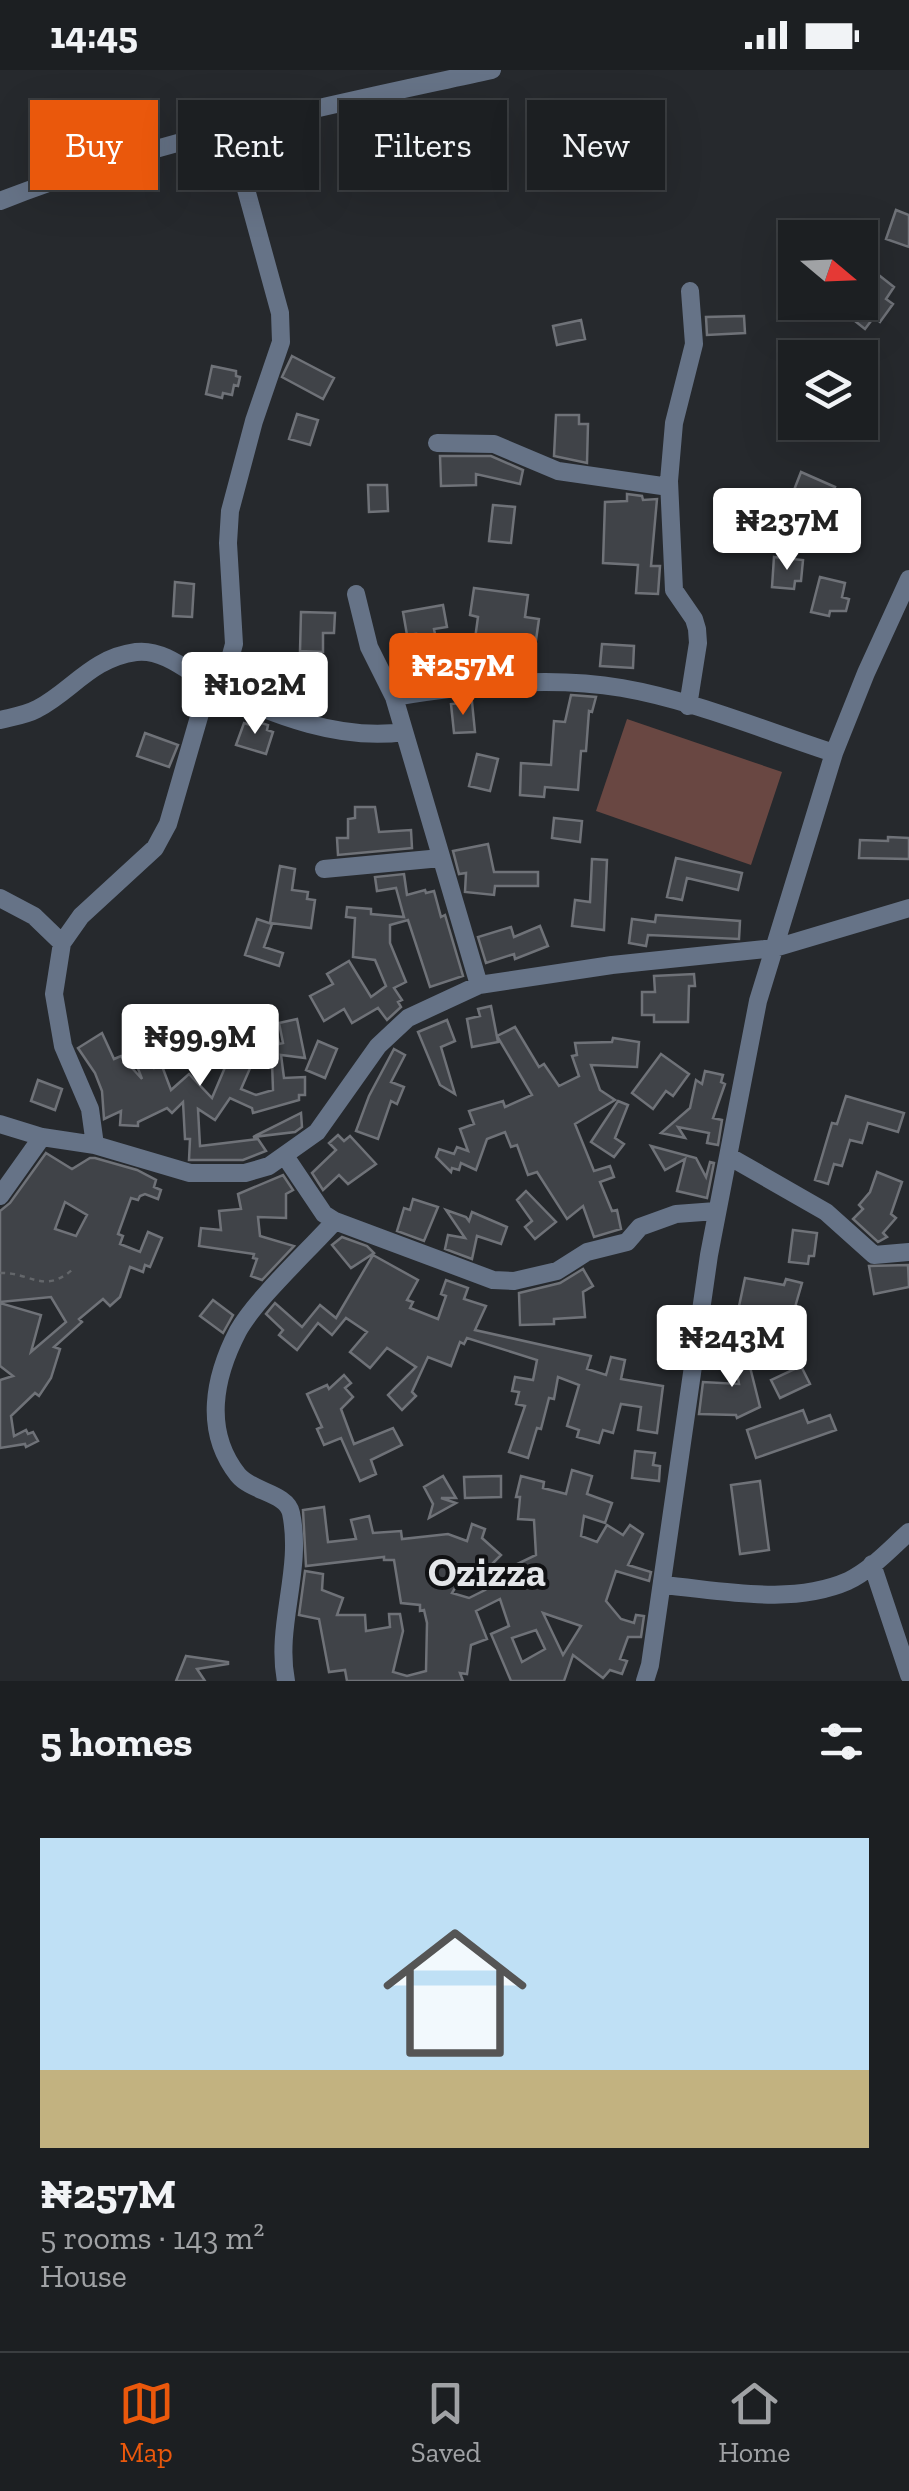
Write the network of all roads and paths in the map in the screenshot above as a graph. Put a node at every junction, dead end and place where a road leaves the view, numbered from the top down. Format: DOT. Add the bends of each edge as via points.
graph roads {
  1 [pos="492,70"];
  2 [pos="319,106"];
  3 [pos="178,144"];
  4 [pos="246,190"];
  5 [pos="0,201"];
  6 [pos="690,292"];
  7 [pos="438,443"];
  8 [pos="669,486"];
  9 [pos="909,580"];
  10 [pos="356,594"];
  11 [pos="215,687"];
  12 [pos="394,696"];
  13 [pos="688,706"];
  14 [pos="0,720"];
  15 [pos="404,732"];
  16 [pos="834,752"];
  17 [pos="442,858"];
  18 [pos="324,869"];
  19 [pos="0,898"];
  20 [pos="909,908"];
  21 [pos="62,943"];
  22 [pos="775,948"];
  23 [pos="479,986"];
  24 [pos="0,1124"];
  25 [pos="42,1137"];
  26 [pos="95,1145"];
  27 [pos="285,1156"];
  28 [pos="730,1157"];
  29 [pos="0,1196"];
  30 [pos="716,1211"];
  31 [pos="335,1222"];
  32 [pos="909,1252"];
  33 [pos="74,1269"];
  34 [pos="0,1273"];
  35 [pos="909,1532"];
  36 [pos="872,1564"];
  37 [pos="662,1585"];
  38 [pos="909,1675"];
  39 [pos="286,1681"];
  40 [pos="645,1681"];
  1 -- 2 [label="street"];
  3 -- 5 [label="street"];
  4 -- 11 [label="street" via="283,328 230,511 234,644"];
  6 -- 8 [label="street" via="694,344 674,423"];
  7 -- 8 [label="street" via="494,444 558,471"];
  8 -- 13 [label="street" via="674,590 697,629"];
  9 -- 16 [label="street"];
  10 -- 12 [label="street" via="369,646"];
  11 -- 14 [label="street" via="163,656 138,651 82,673 34,711"];
  11 -- 15 [label="street" via="259,708 357,735"];
  11 -- 21 [label="street" via="201,710 155,848 81,916"];
  12 -- 13 [label="street" via="577,683"];
  12 -- 15 [label="street"];
  13 -- 16 [label="street"];
  15 -- 17 [label="street"];
  16 -- 22 [label="street"];
  17 -- 18 [label="street"];
  17 -- 23 [label="street"];
  19 -- 21 [label="street" via="34,916"];
  20 -- 22 [label="street"];
  21 -- 26 [label="street" via="54,994"];
  22 -- 23 [label="street"];
  22 -- 28 [label="street" via="758,1002"];
  23 -- 27 [label="street" via="408,1018 378,1046 317,1132"];
  24 -- 25 [label="street"];
  25 -- 26 [label="street"];
  25 -- 29 [label="street"];
  26 -- 27 [label="street" via="190,1173 245,1173"];
  27 -- 31 [label="street"];
  28 -- 30 [label="street"];
  28 -- 32 [label="street" via="826,1212 874,1255"];
  30 -- 31 [label="street" via="676,1214 640,1227 627,1242 514,1281 493,1280"];
  30 -- 37 [label="street"];
  31 -- 39 [label="street" via="239,1328 214,1411 218,1441 240,1477 291,1509 296,1560 284,1626"];
  33 -- 34 [label="path" via="44,1282"];
  35 -- 36 [label="street"];
  36 -- 37 [label="street" via="820,1590 778,1594"];
  36 -- 38 [label="street"];
  37 -- 40 [label="street"];
}
